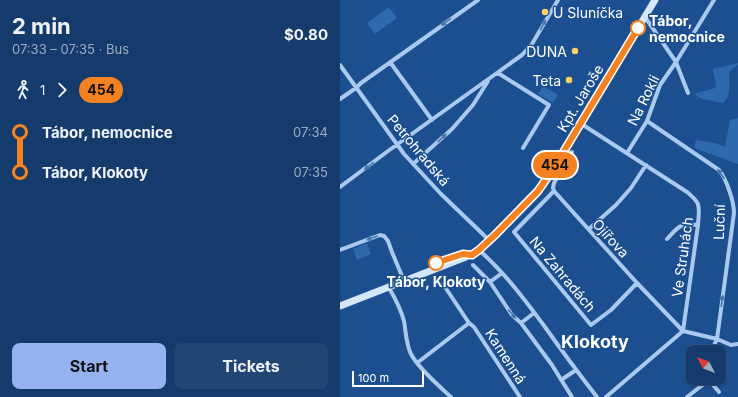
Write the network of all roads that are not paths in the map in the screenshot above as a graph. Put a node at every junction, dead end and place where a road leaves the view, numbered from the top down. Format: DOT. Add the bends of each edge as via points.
graph roads {
  1 [pos="478,0"];
  2 [pos="558,0"];
  3 [pos="655,0"];
  4 [pos="714,0"];
  5 [pos="645,17"];
  6 [pos="390,62"];
  7 [pos="676,62"];
  8 [pos="340,65"];
  9 [pos="498,73"];
  10 [pos="489,79"];
  11 [pos="356,88"];
  12 [pos="688,93"];
  13 [pos="340,99"];
  14 [pos="432,120"];
  15 [pos="647,121"];
  16 [pos="580,123"];
  17 [pos="397,145"];
  18 [pos="523,148"];
  19 [pos="572,152"];
  20 [pos="627,153"];
  21 [pos="413,164"];
  22 [pos="646,165"];
  23 [pos="340,187"];
  24 [pos="554,191"];
  25 [pos="698,225"];
  26 [pos="589,230"];
  27 [pos="667,239"];
  28 [pos="490,240"];
  29 [pos="340,250"];
  30 [pos="479,250"];
  31 [pos="473,265"];
  32 [pos="502,273"];
  33 [pos="404,282"];
  34 [pos="490,282"];
  35 [pos="637,283"];
  36 [pos="443,284"];
  37 [pos="390,288"];
  38 [pos="340,306"];
  39 [pos="534,313"];
  40 [pos="469,323"];
  41 [pos="521,323"];
  42 [pos="683,331"];
  43 [pos="717,339"];
  44 [pos="738,344"];
  45 [pos="715,345"];
  46 [pos="417,363"];
  47 [pos="576,370"];
  48 [pos="561,380"];
  49 [pos="701,385"];
  50 [pos="713,385"];
  51 [pos="719,392"];
  52 [pos="451,397"];
  53 [pos="520,397"];
  54 [pos="572,397"];
  55 [pos="597,397"];
  56 [pos="606,397"];
  57 [pos="687,397"];
  1 -- 6 [label="street, one-way"];
  9 -- 2 [label="street, one-way" via="526,52"];
  3 -- 5 [label="street, Kpt. Jaroše"];
  4 -- 7 [label="street, Na Rokli"];
  5 -- 7 [label="street"];
  5 -- 16 [label="street, Kpt. Jaroše"];
  6 -- 11 [label="street"];
  6 -- 14 [label="street"];
  7 -- 12 [label="street"];
  7 -- 15 [label="street, Na Rokli" via="660,85"];
  8 -- 11 [label="street, Petrohradská"];
  9 -- 10 [label="street"];
  9 -- 18 [label="street" via="549,105"];
  10 -- 14 [label="street"];
  21 -- 10 [label="street, one-way" via="473,105"];
  11 -- 13 [label="street"];
  11 -- 17 [label="street, Petrohradská"];
  14 -- 17 [label="street"];
  15 -- 20 [label="street, Na Rokli"];
  43 -- 15 [label="street, Luční, one-way" via="734,205 723,174 719,170"];
  16 -- 20 [label="street, Ve Struhách"];
  16 -- 28 [label="street, Kpt. Jaroše" via="544,184"];
  17 -- 21 [label="street, Petrohradská"];
  17 -- 23 [label="street, one-way"];
  19 -- 24 [label="street" via="554,183"];
  20 -- 22 [label="street, Ve Struhách"];
  21 -- 28 [label="street, Petrohradská"];
  22 -- 25 [label="street, Ve Struhách" via="696,199 699,208"];
  22 -- 26 [label="street" via="631,188"];
  24 -- 26 [label="street, Ojířova"];
  24 -- 35 [label="street, Na Zahradách" via="514,232 591,325 611,310"];
  25 -- 27 [label="street" via="683,224"];
  25 -- 42 [label="street, Ve Struhách"];
  26 -- 35 [label="street, Ojířova"];
  28 -- 30 [label="street, Kpt. Jaroše"];
  33 -- 29 [label="street, one-way" via="384,236 380,235"];
  30 -- 32 [label="street"];
  30 -- 33 [label="street, Kpt. Jaroše" via="456,262"];
  31 -- 34 [label="street"];
  32 -- 34 [label="street"];
  32 -- 39 [label="street"];
  33 -- 37 [label="street, Kpt. Jaroše"];
  34 -- 41 [label="street, one-way" via="512,316"];
  35 -- 42 [label="street, Ojířova"];
  36 -- 40 [label="street"];
  37 -- 38 [label="street, Kpt. Jaroše"];
  37 -- 46 [label="street" via="404,320 409,349"];
  39 -- 41 [label="street"];
  39 -- 47 [label="street"];
  40 -- 46 [label="street, Kamenná"];
  40 -- 53 [label="street, Kamenná"];
  41 -- 48 [label="street"];
  42 -- 43 [label="street"];
  42 -- 56 [label="street"];
  43 -- 44 [label="street" via="731,345"];
  43 -- 45 [label="street, Luční"];
  46 -- 52 [label="street"];
  47 -- 48 [label="street"];
  47 -- 55 [label="street"];
  48 -- 54 [label="street"];
  49 -- 57 [label="street"];
  50 -- 51 [label="street"];
}
